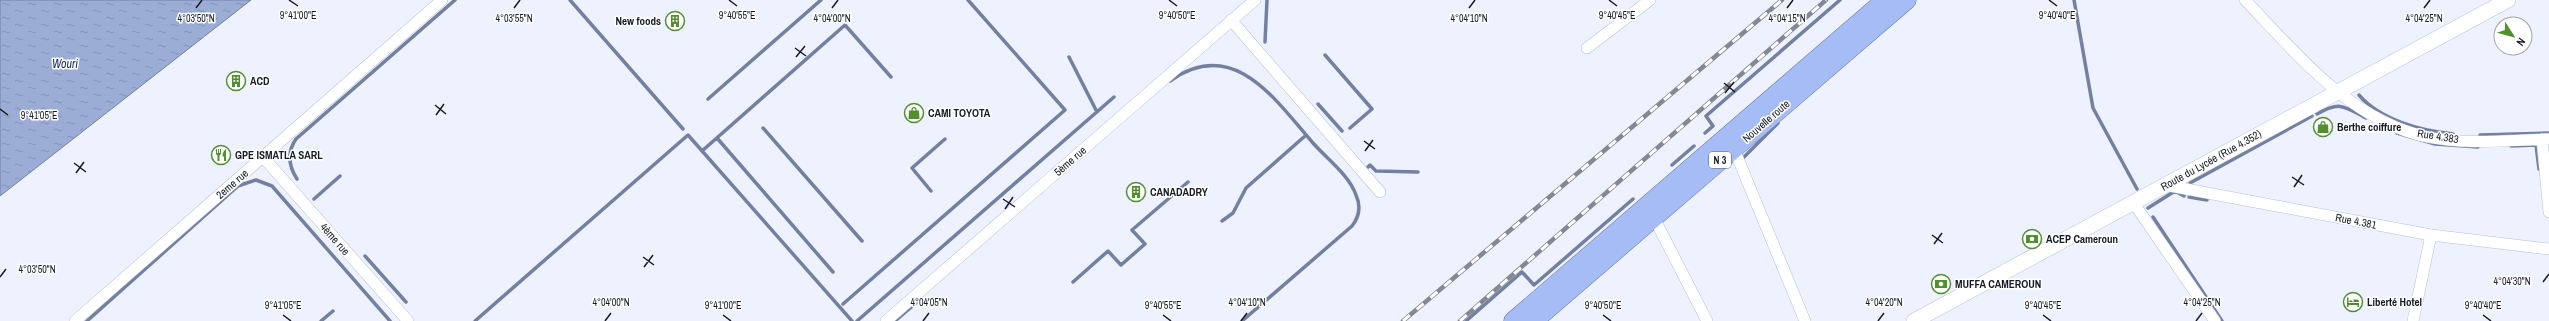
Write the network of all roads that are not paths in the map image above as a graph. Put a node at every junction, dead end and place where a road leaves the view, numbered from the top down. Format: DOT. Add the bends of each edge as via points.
graph roads {
  1 [pos="442,0"];
  2 [pos="1255,0"];
  3 [pos="1650,0"];
  4 [pos="1885,0"];
  5 [pos="1907,0"];
  6 [pos="2245,0"];
  7 [pos="2502,1"];
  8 [pos="1231,20"];
  9 [pos="1587,48"];
  10 [pos="2337,92"];
  11 [pos="2546,139"];
  12 [pos="1734,148"];
  13 [pos="263,157"];
  14 [pos="2165,185"];
  15 [pos="1380,192"];
  16 [pos="2133,202"];
  17 [pos="2549,212"];
  18 [pos="1654,218"];
  19 [pos="2431,235"];
  20 [pos="1613,244"];
  21 [pos="2549,249"];
  22 [pos="75,321"];
  23 [pos="408,321"];
  24 [pos="886,321"];
  25 [pos="1513,321"];
  26 [pos="1534,321"];
  27 [pos="1707,321"];
  28 [pos="1805,321"];
  29 [pos="1914,321"];
  30 [pos="2215,321"];
  31 [pos="2413,321"];
  1 -- 13 [label="street, 2eme rue"];
  2 -- 8 [label="street, 5ème rue"];
  3 -- 9 [label="street"];
  4 -- 20 [label="highway, Nouvelle route"];
  5 -- 12 [label="highway, Nouvelle route / N 3"];
  6 -- 10 [label="street, Rue 4.383"];
  7 -- 10 [label="main road, Route du Lycée (Rue 4.352)"];
  8 -- 15 [label="street"];
  8 -- 24 [label="street, 5ème rue"];
  10 -- 11 [label="street, Rue 4.383" via="2371,114 2406,131 2428,137 2473,141"];
  10 -- 14 [label="main road, Route du Lycée (Rue 4.352)"];
  11 -- 17 [label="street"];
  12 -- 18 [label="highway, Nouvelle route / N 3"];
  12 -- 28 [label="street"];
  13 -- 22 [label="street, 2eme rue"];
  13 -- 23 [label="street, 4ème rue"];
  14 -- 16 [label="main road, Route du Lycée (Rue 4.352)"];
  14 -- 19 [label="street, Rue 4.381"];
  16 -- 29 [label="main road, Route du Lycée (Rue 4.352)"];
  16 -- 30 [label="street"];
  18 -- 20 [label="highway, Nouvelle route / N 3"];
  18 -- 27 [label="street"];
  19 -- 21 [label="street, Rue 4.381"];
  19 -- 31 [label="street"];
  20 -- 25 [label="highway, Nouvelle route"];
  20 -- 26 [label="highway, Nouvelle route / N 3"];
}
